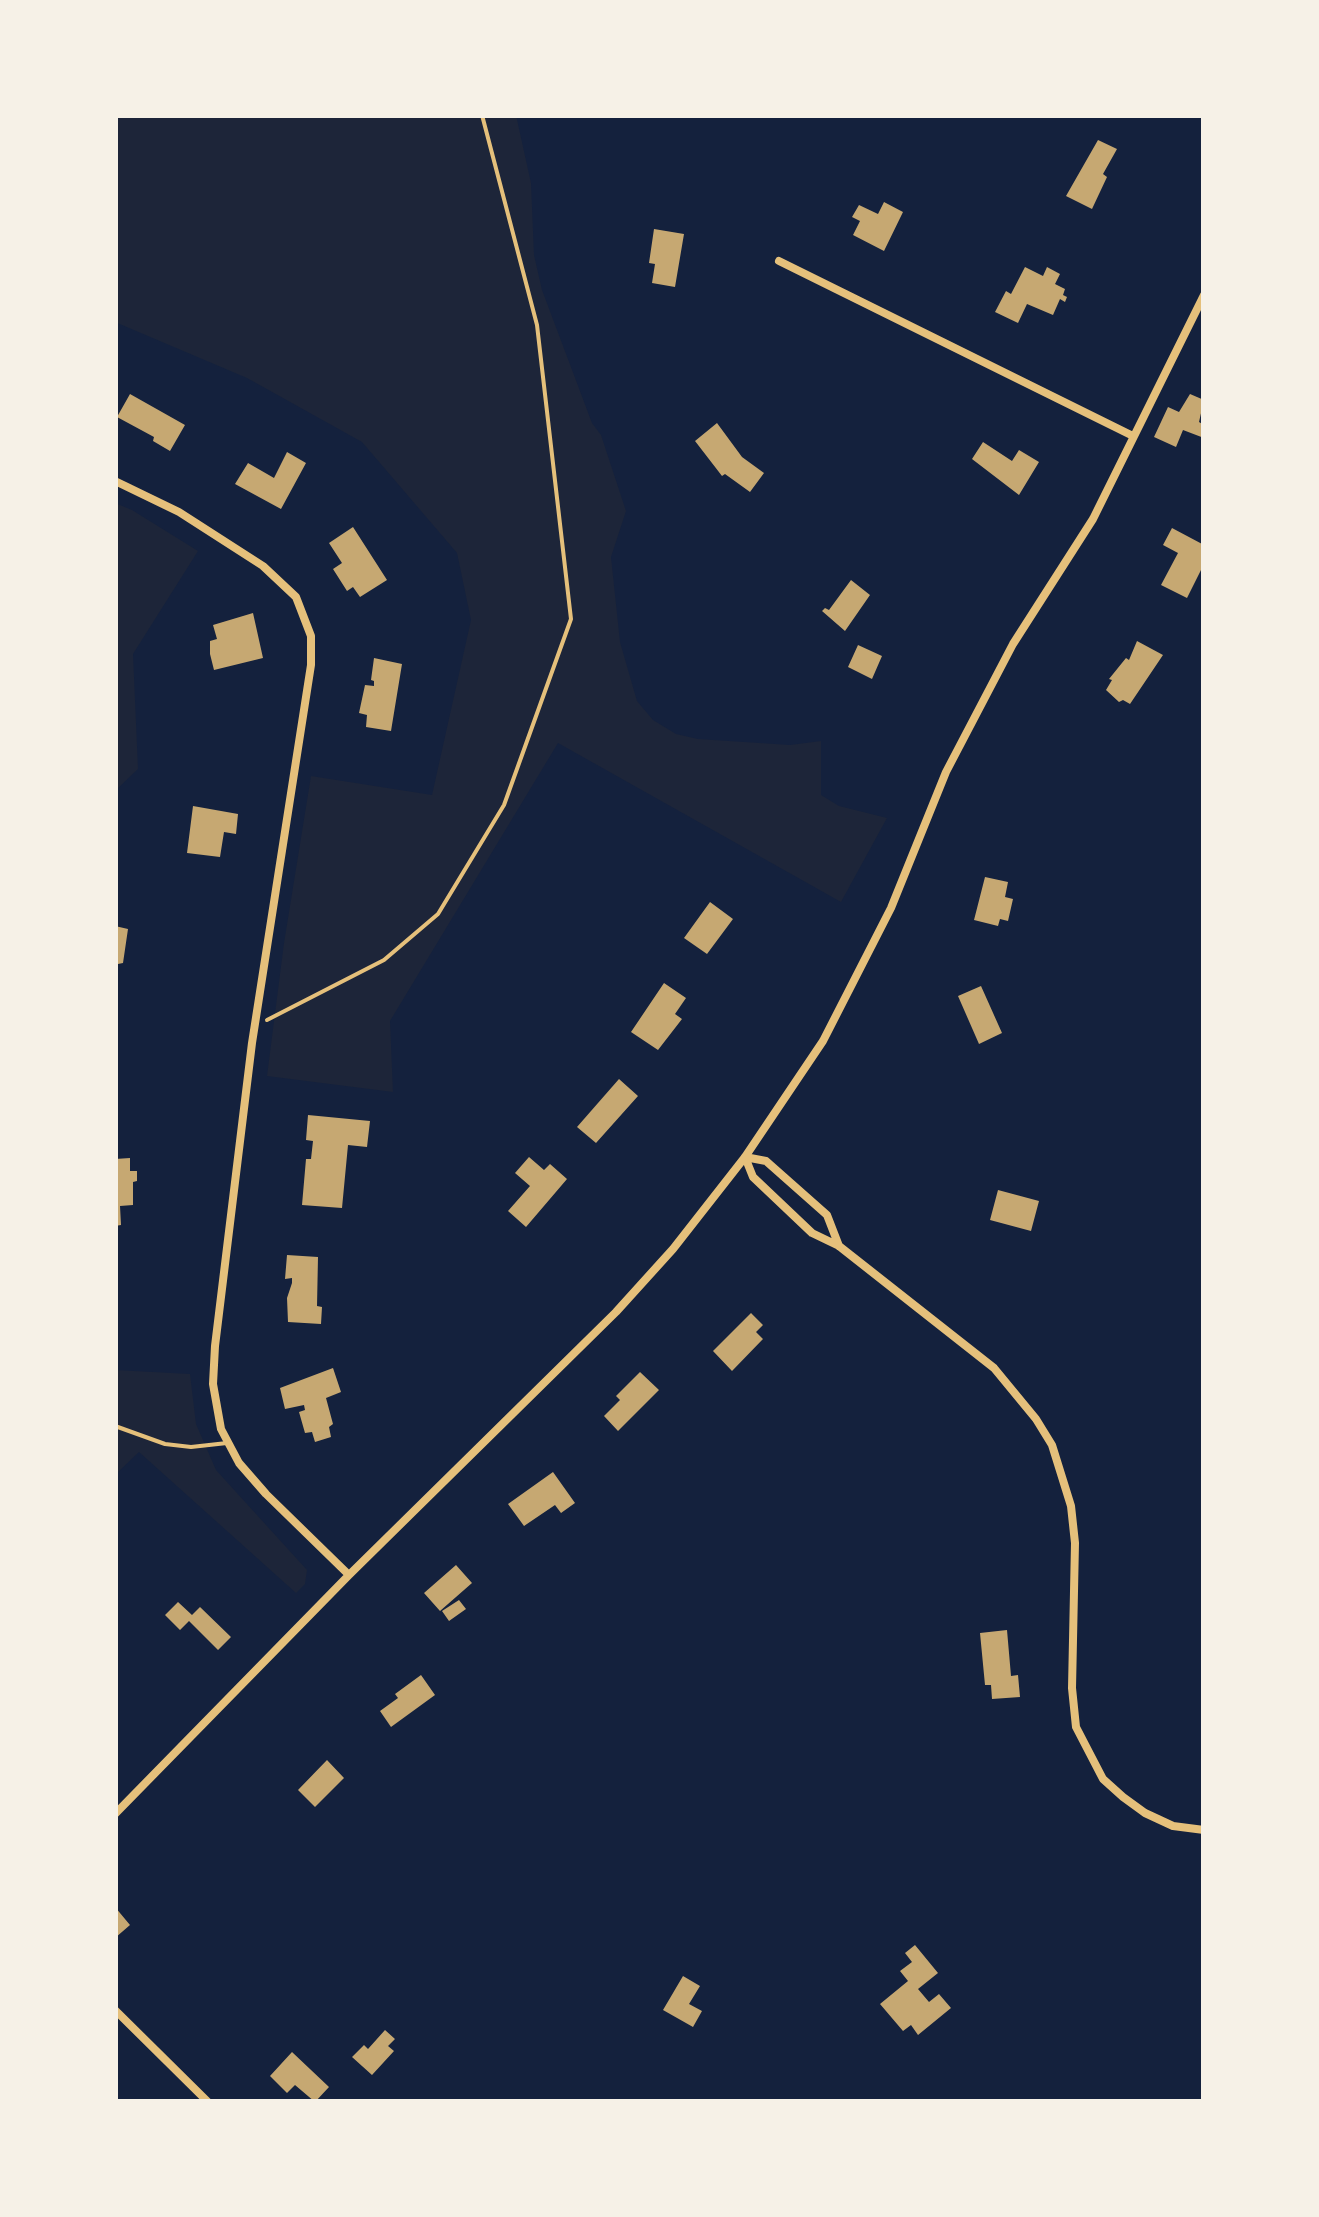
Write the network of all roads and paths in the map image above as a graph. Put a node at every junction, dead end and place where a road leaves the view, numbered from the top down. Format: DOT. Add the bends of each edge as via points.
graph roads {
  1 [pos="482,115"];
  2 [pos="779,262"];
  3 [pos="1204,295"];
  4 [pos="1134,436"];
  5 [pos="115,481"];
  6 [pos="255,1026"];
  7 [pos="745,1157"];
  8 [pos="839,1246"];
  9 [pos="115,1426"];
  10 [pos="228,1443"];
  11 [pos="348,1575"];
  12 [pos="115,1814"];
  13 [pos="1204,1830"];
  14 [pos="115,2010"];
  15 [pos="208,2102"];
  1 -- 6 [label="path" via="537,325 571,619 504,805 438,914 384,960"];
  2 -- 4 [label="street"];
  3 -- 4 [label="street"];
  4 -- 7 [label="street" via="946,772 891,908 823,1041"];
  5 -- 6 [label="street" via="180,512 263,566 296,597 308,622 311,664"];
  6 -- 10 [label="street" via="215,1346 217,1415"];
  7 -- 8 [label="street" via="753,1177 776,1200"];
  7 -- 8 [label="street" via="766,1162 826,1214"];
  7 -- 11 [label="street" via="636,1291"];
  8 -- 13 [label="street" via="994,1368 1052,1445 1072,1506 1076,1727 1103,1778 1123,1797 1173,1826"];
  9 -- 10 [label="lane" via="165,1444"];
  10 -- 11 [label="street" via="266,1494"];
  11 -- 12 [label="street"];
  14 -- 15 [label="street"];
}
